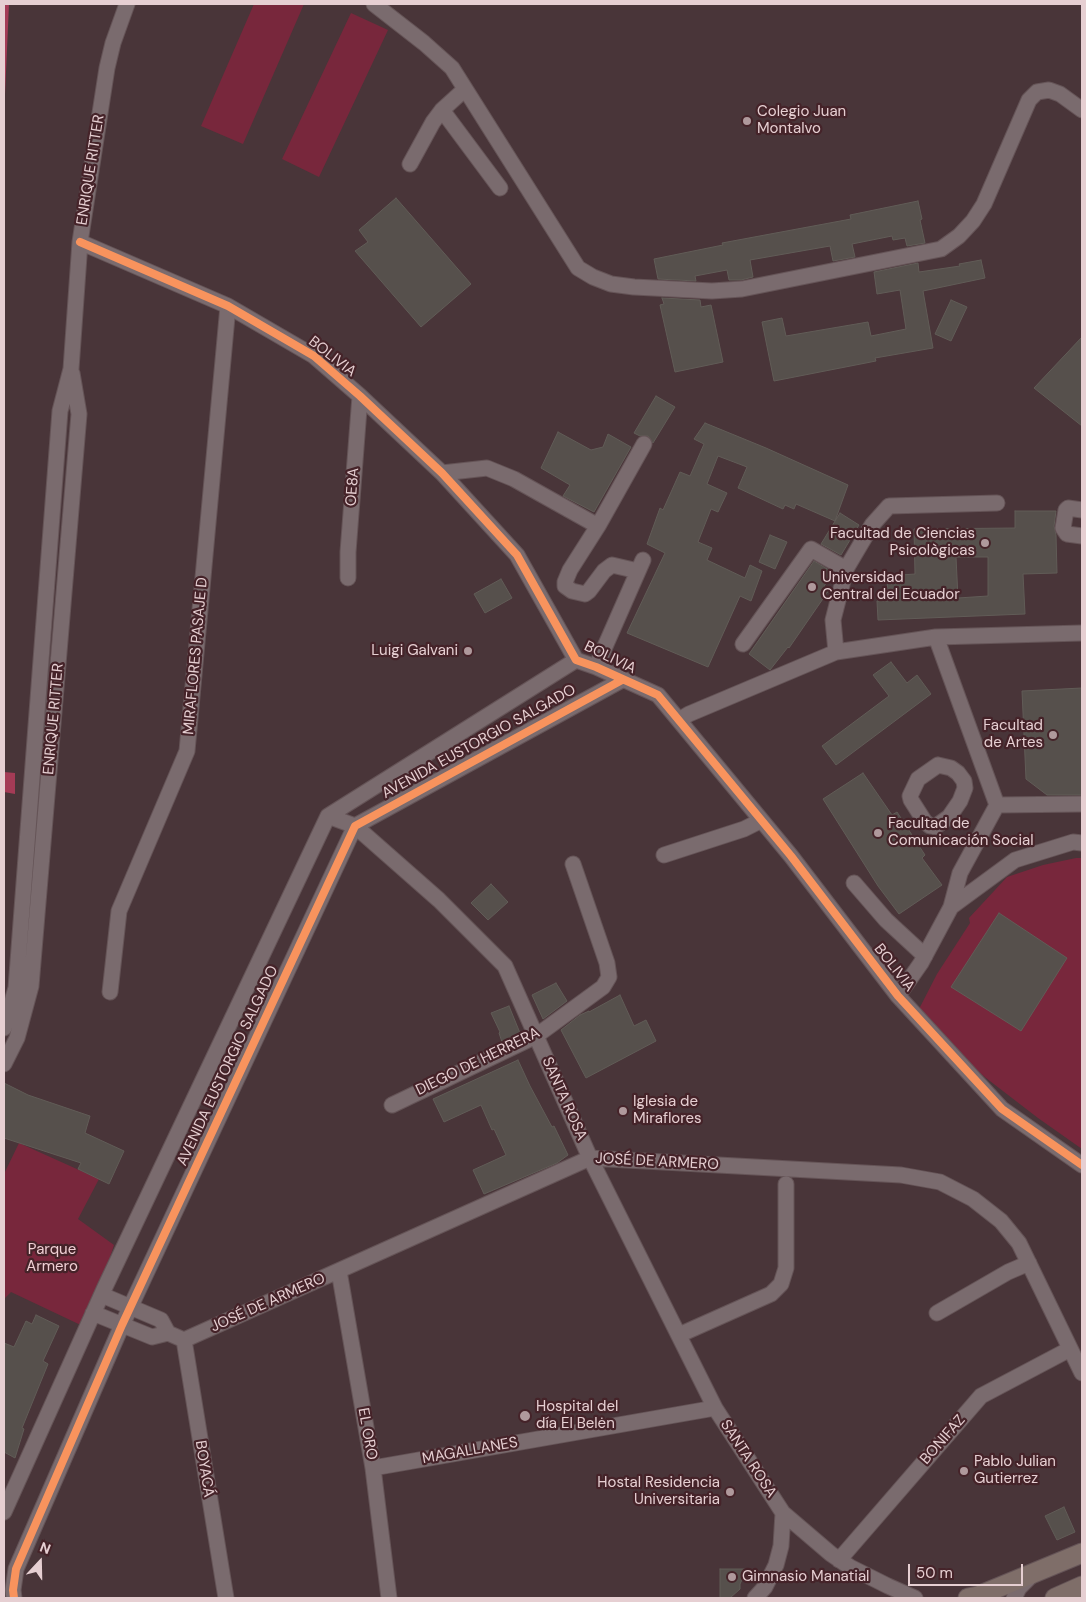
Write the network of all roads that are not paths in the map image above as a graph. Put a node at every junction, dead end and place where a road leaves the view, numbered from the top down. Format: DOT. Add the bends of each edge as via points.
graph roads {
  1 [pos="128,4"];
  2 [pos="374,4"];
  3 [pos="464,90"];
  4 [pos="442,110"];
  5 [pos="1082,110"];
  6 [pos="410,164"];
  7 [pos="500,188"];
  8 [pos="80,242"];
  9 [pos="228,306"];
  10 [pos="71,370"];
  11 [pos="360,396"];
  12 [pos="644,444"];
  13 [pos="442,473"];
  14 [pos="997,503"];
  15 [pos="1082,510"];
  16 [pos="598,526"];
  17 [pos="1082,536"];
  18 [pos="846,569"];
  19 [pos="348,578"];
  20 [pos="1082,633"];
  21 [pos="936,637"];
  22 [pos="743,644"];
  23 [pos="836,652"];
  24 [pos="576,660"];
  25 [pos="596,667"];
  26 [pos="622,680"];
  27 [pos="679,720"];
  28 [pos="983,766"];
  29 [pos="964,781"];
  30 [pos="1082,804"];
  31 [pos="997,805"];
  32 [pos="328,816"];
  33 [pos="760,821"];
  34 [pos="355,826"];
  35 [pos="1082,843"];
  36 [pos="664,856"];
  37 [pos="573,864"];
  38 [pos="854,883"];
  39 [pos="951,907"];
  40 [pos="925,956"];
  41 [pos="110,992"];
  42 [pos="898,996"];
  43 [pos="4,1028"];
  44 [pos="536,1036"];
  45 [pos="4,1064"];
  46 [pos="392,1105"];
  47 [pos="590,1158"];
  48 [pos="1082,1165"];
  49 [pos="786,1184"];
  50 [pos="1028,1263"];
  51 [pos="339,1271"];
  52 [pos="102,1295"];
  53 [pos="131,1307"];
  54 [pos="93,1313"];
  55 [pos="937,1313"];
  56 [pos="122,1325"];
  57 [pos="168,1333"];
  58 [pos="679,1335"];
  59 [pos="184,1340"];
  60 [pos="1070,1349"];
  61 [pos="1082,1373"];
  62 [pos="715,1408"];
  63 [pos="373,1468"];
  64 [pos="4,1512"];
  65 [pos="783,1513"];
  66 [pos="1082,1553"];
  67 [pos="839,1560"];
  68 [pos="1032,1575"];
  69 [pos="1082,1586"];
  70 [pos="14,1598"];
  71 [pos="226,1598"];
  72 [pos="390,1598"];
  73 [pos="755,1598"];
  74 [pos="915,1598"];
  75 [pos="968,1598"];
  76 [pos="1014,1598"];
  77 [pos="1055,1598"];
  1 -- 8 [label="street, ENRIQUE RITTER" via="107,68"];
  2 -- 3 [label="street" via="452,68"];
  3 -- 4 [label="street"];
  3 -- 5 [label="street" via="578,268 611,284 712,291 742,289 941,248 973,222 1029,100 1037,92 1049,90 1060,94"];
  4 -- 6 [label="street"];
  4 -- 7 [label="street"];
  8 -- 9 [label="street, BOLIVIA"];
  8 -- 10 [label="street, ENRIQUE RITTER"];
  9 -- 11 [label="street, BOLIVIA" via="314,356"];
  9 -- 41 [label="street, MIRAFLORES PASAJE D" via="187,751 119,911"];
  10 -- 43 [label="street, ENRIQUE RITTER" via="60,411 16,988"];
  10 -- 45 [label="street, ENRIQUE RITTER" via="79,414 31,986 16,1038"];
  11 -- 13 [label="street, BOLIVIA"];
  11 -- 19 [label="street, OE8A"];
  12 -- 16 [label="street"];
  13 -- 16 [label="street" via="487,468 514,479"];
  13 -- 24 [label="street, BOLIVIA" via="517,555"];
  14 -- 18 [label="street" via="889,506 872,526"];
  15 -- 17 [label="street" via="1068,508 1063,528 1067,534"];
  16 -- 25 [label="street" via="566,577 568,589 585,594 612,565 640,565"];
  18 -- 22 [label="street" via="810,550"];
  18 -- 23 [label="street" via="833,620"];
  20 -- 21 [label="street"];
  21 -- 23 [label="street"];
  21 -- 28 [label="street"];
  23 -- 27 [label="street"];
  24 -- 25 [label="street, BOLIVIA"];
  24 -- 32 [label="street, AVENIDA EUSTORGIO SALGADO"];
  25 -- 26 [label="street, BOLIVIA"];
  26 -- 27 [label="street, BOLIVIA" via="658,695"];
  26 -- 34 [label="street, AVENIDA EUSTORGIO SALGADO"];
  27 -- 33 [label="street, BOLIVIA"];
  28 -- 29 [label="street"];
  28 -- 31 [label="street"];
  30 -- 31 [label="street"];
  31 -- 39 [label="street" via="960,873"];
  32 -- 34 [label="street, SANTA ROSA"];
  32 -- 52 [label="street, AVENIDA EUSTORGIO SALGADO"];
  33 -- 36 [label="street"];
  33 -- 42 [label="street, BOLIVIA" via="791,856"];
  34 -- 44 [label="street, SANTA ROSA" via="439,900 505,966"];
  34 -- 53 [label="street, AVENIDA EUSTORGIO SALGADO"];
  35 -- 39 [label="street" via="1073,842 1015,860"];
  37 -- 44 [label="street, DIEGO DE HERRERA" via="609,977 603,987"];
  38 -- 40 [label="street" via="886,920"];
  39 -- 40 [label="street"];
  40 -- 42 [label="street"];
  42 -- 48 [label="street, BOLIVIA" via="1002,1109"];
  44 -- 46 [label="street, DIEGO DE HERRERA"];
  44 -- 47 [label="street, SANTA ROSA"];
  47 -- 50 [label="street, JOSÉ DE ARMERO" via="901,1175 940,1182 973,1199 1001,1221 1019,1243"];
  47 -- 51 [label="street, JOSÉ DE ARMERO"];
  47 -- 58 [label="street, SANTA ROSA"];
  49 -- 58 [label="street" via="786,1268 781,1284 770,1294"];
  50 -- 55 [label="street"];
  50 -- 60 [label="street, JOSÉ DE ARMERO"];
  51 -- 59 [label="street, JOSÉ DE ARMERO"];
  51 -- 63 [label="street, EL ORO"];
  52 -- 53 [label="street"];
  52 -- 54 [label="street, AVENIDA EUSTORGIO SALGADO"];
  53 -- 56 [label="street, AVENIDA EUSTORGIO SALGADO"];
  53 -- 57 [label="street" via="161,1320"];
  54 -- 56 [label="street"];
  54 -- 64 [label="street, AVENIDA EUSTORGIO SALGADO"];
  56 -- 57 [label="street" via="152,1337"];
  56 -- 70 [label="street, AVENIDA EUSTORGIO SALGADO" via="16,1569"];
  57 -- 59 [label="street"];
  58 -- 62 [label="street, SANTA ROSA"];
  59 -- 71 [label="street, BOYACÁ"];
  60 -- 61 [label="street, JOSÉ DE ARMERO"];
  60 -- 67 [label="street, BONIFAZ" via="980,1396"];
  62 -- 63 [label="street, MAGALLANES"];
  62 -- 65 [label="street, SANTA ROSA"];
  63 -- 72 [label="street, EL ORO"];
  65 -- 67 [label="street, SANTA ROSA"];
  65 -- 73 [label="street, SANTA ROSA" via="776,1565"];
  66 -- 68 [label="main road"];
  67 -- 74 [label="street, SANTA ROSA"];
  68 -- 75 [label="main road"];
  68 -- 76 [label="street"];
  69 -- 77 [label="main road"];
}
